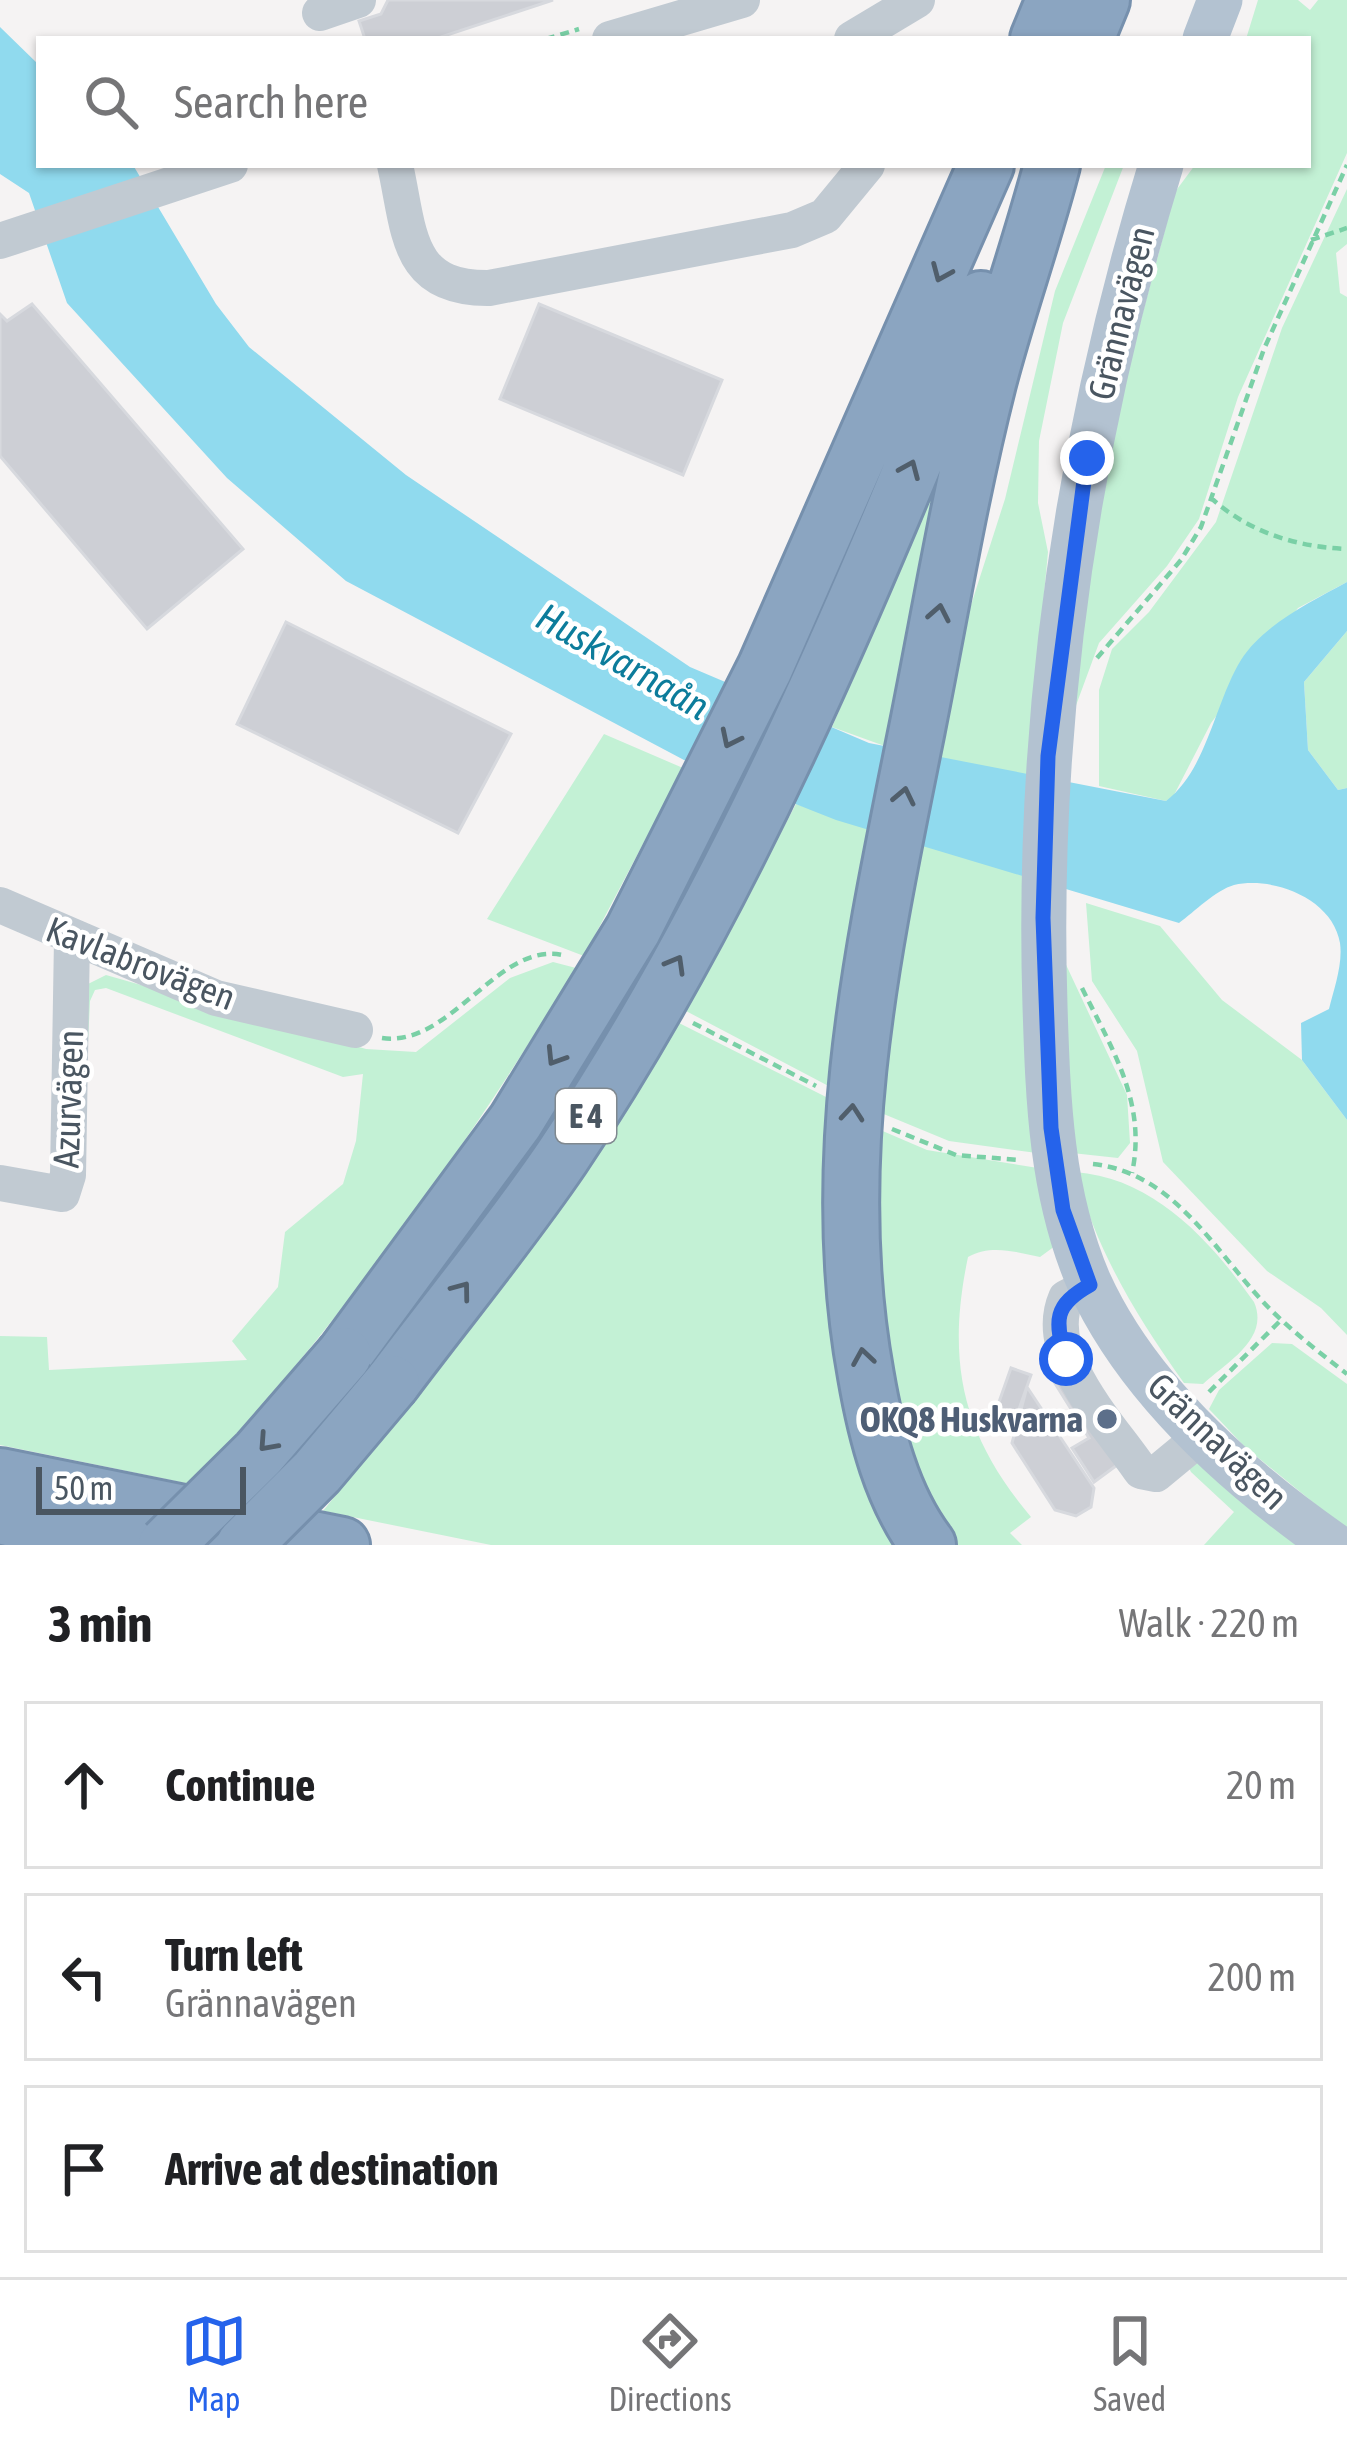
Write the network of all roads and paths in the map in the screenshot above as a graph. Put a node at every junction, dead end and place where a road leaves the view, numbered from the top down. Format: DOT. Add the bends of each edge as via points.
graph roads {
  1 [pos="358,0"];
  2 [pos="742,0"];
  3 [pos="917,0"];
  4 [pos="1220,0"];
  5 [pos="320,13"];
  6 [pos="620,36"];
  7 [pos="857,36"];
  8 [pos="1206,36"];
  9 [pos="1347,165"];
  10 [pos="221,168"];
  11 [pos="395,168"];
  12 [pos="865,168"];
  13 [pos="985,168"];
  14 [pos="1034,168"];
  15 [pos="1051,168"];
  16 [pos="1161,168"];
  17 [pos="1347,228"];
  18 [pos="1311,240"];
  19 [pos="0,241"];
  20 [pos="1210,497"];
  21 [pos="1347,549"];
  22 [pos="1093,664"];
  23 [pos="0,905"];
  24 [pos="72,939"];
  25 [pos="577,961"];
  26 [pos="1079,981"];
  27 [pos="683,1018"];
  28 [pos="355,1030"];
  29 [pos="832,1094"];
  30 [pos="879,1122"];
  31 [pos="1036,1161"];
  32 [pos="1088,1164"];
  33 [pos="1132,1173"];
  34 [pos="0,1183"];
  35 [pos="1090,1285"];
  36 [pos="1281,1320"];
  37 [pos="1347,1374"];
  38 [pos="1192,1426"];
  39 [pos="0,1476"];
  40 [pos="0,1516"];
  41 [pos="1316,1538"];
  42 [pos="120,1545"];
  43 [pos="166,1545"];
  44 [pos="244,1545"];
  45 [pos="342,1545"];
  46 [pos="928,1545"];
  1 -- 5 [label="street"];
  2 -- 6 [label="street"];
  3 -- 7 [label="street"];
  4 -- 8 [label="main road"];
  9 -- 18 [label="path"];
  10 -- 19 [label="street"];
  11 -- 12 [label="street" via="414,254 455,288 793,230 825,216"];
  13 -- 43 [label="highway, E 4, one-way, bridge" via="765,668 633,930 516,1121 344,1354 260,1453"];
  44 -- 14 [label="highway, E 4, one-way, bridge" via="392,1384 562,1157 684,951 815,692"];
  46 -- 15 [label="highway, one-way" via="891,1475 872,1407 850,1230 853,1099 890,864 988,382"];
  16 -- 35 [label="main road, Grännavägen" via="1090,442 1048,756 1043,918 1051,1128 1063,1210"];
  17 -- 18 [label="path"];
  18 -- 20 [label="path"];
  20 -- 21 [label="path" via="1236,522"];
  20 -- 22 [label="path" via="1181,560"];
  23 -- 24 [label="street, Kavlabrovägen"];
  24 -- 28 [label="street, Kavlabrovägen" via="216,998"];
  24 -- 34 [label="street, Azurvägen" via="68,1174 62,1194"];
  25 -- 28 [label="path" via="543,952 521,961 418,1034 392,1040"];
  26 -- 33 [label="path" via="1134,1102"];
  27 -- 29 [label="path"];
  30 -- 31 [label="path" via="956,1154"];
  32 -- 33 [label="path"];
  33 -- 36 [label="path" via="1207,1234"];
  35 -- 38 [label="main road, Grännavägen" via="1122,1340"];
  35 -- 38 [label="street" via="1066,1298 1058,1333 1066,1359 1141,1471 1156,1474"];
  36 -- 37 [label="path"];
  36 -- 38 [label="path"];
  38 -- 41 [label="main road, Grännavägen"];
  39 -- 45 [label="highway"];
  40 -- 42 [label="highway"];
}
